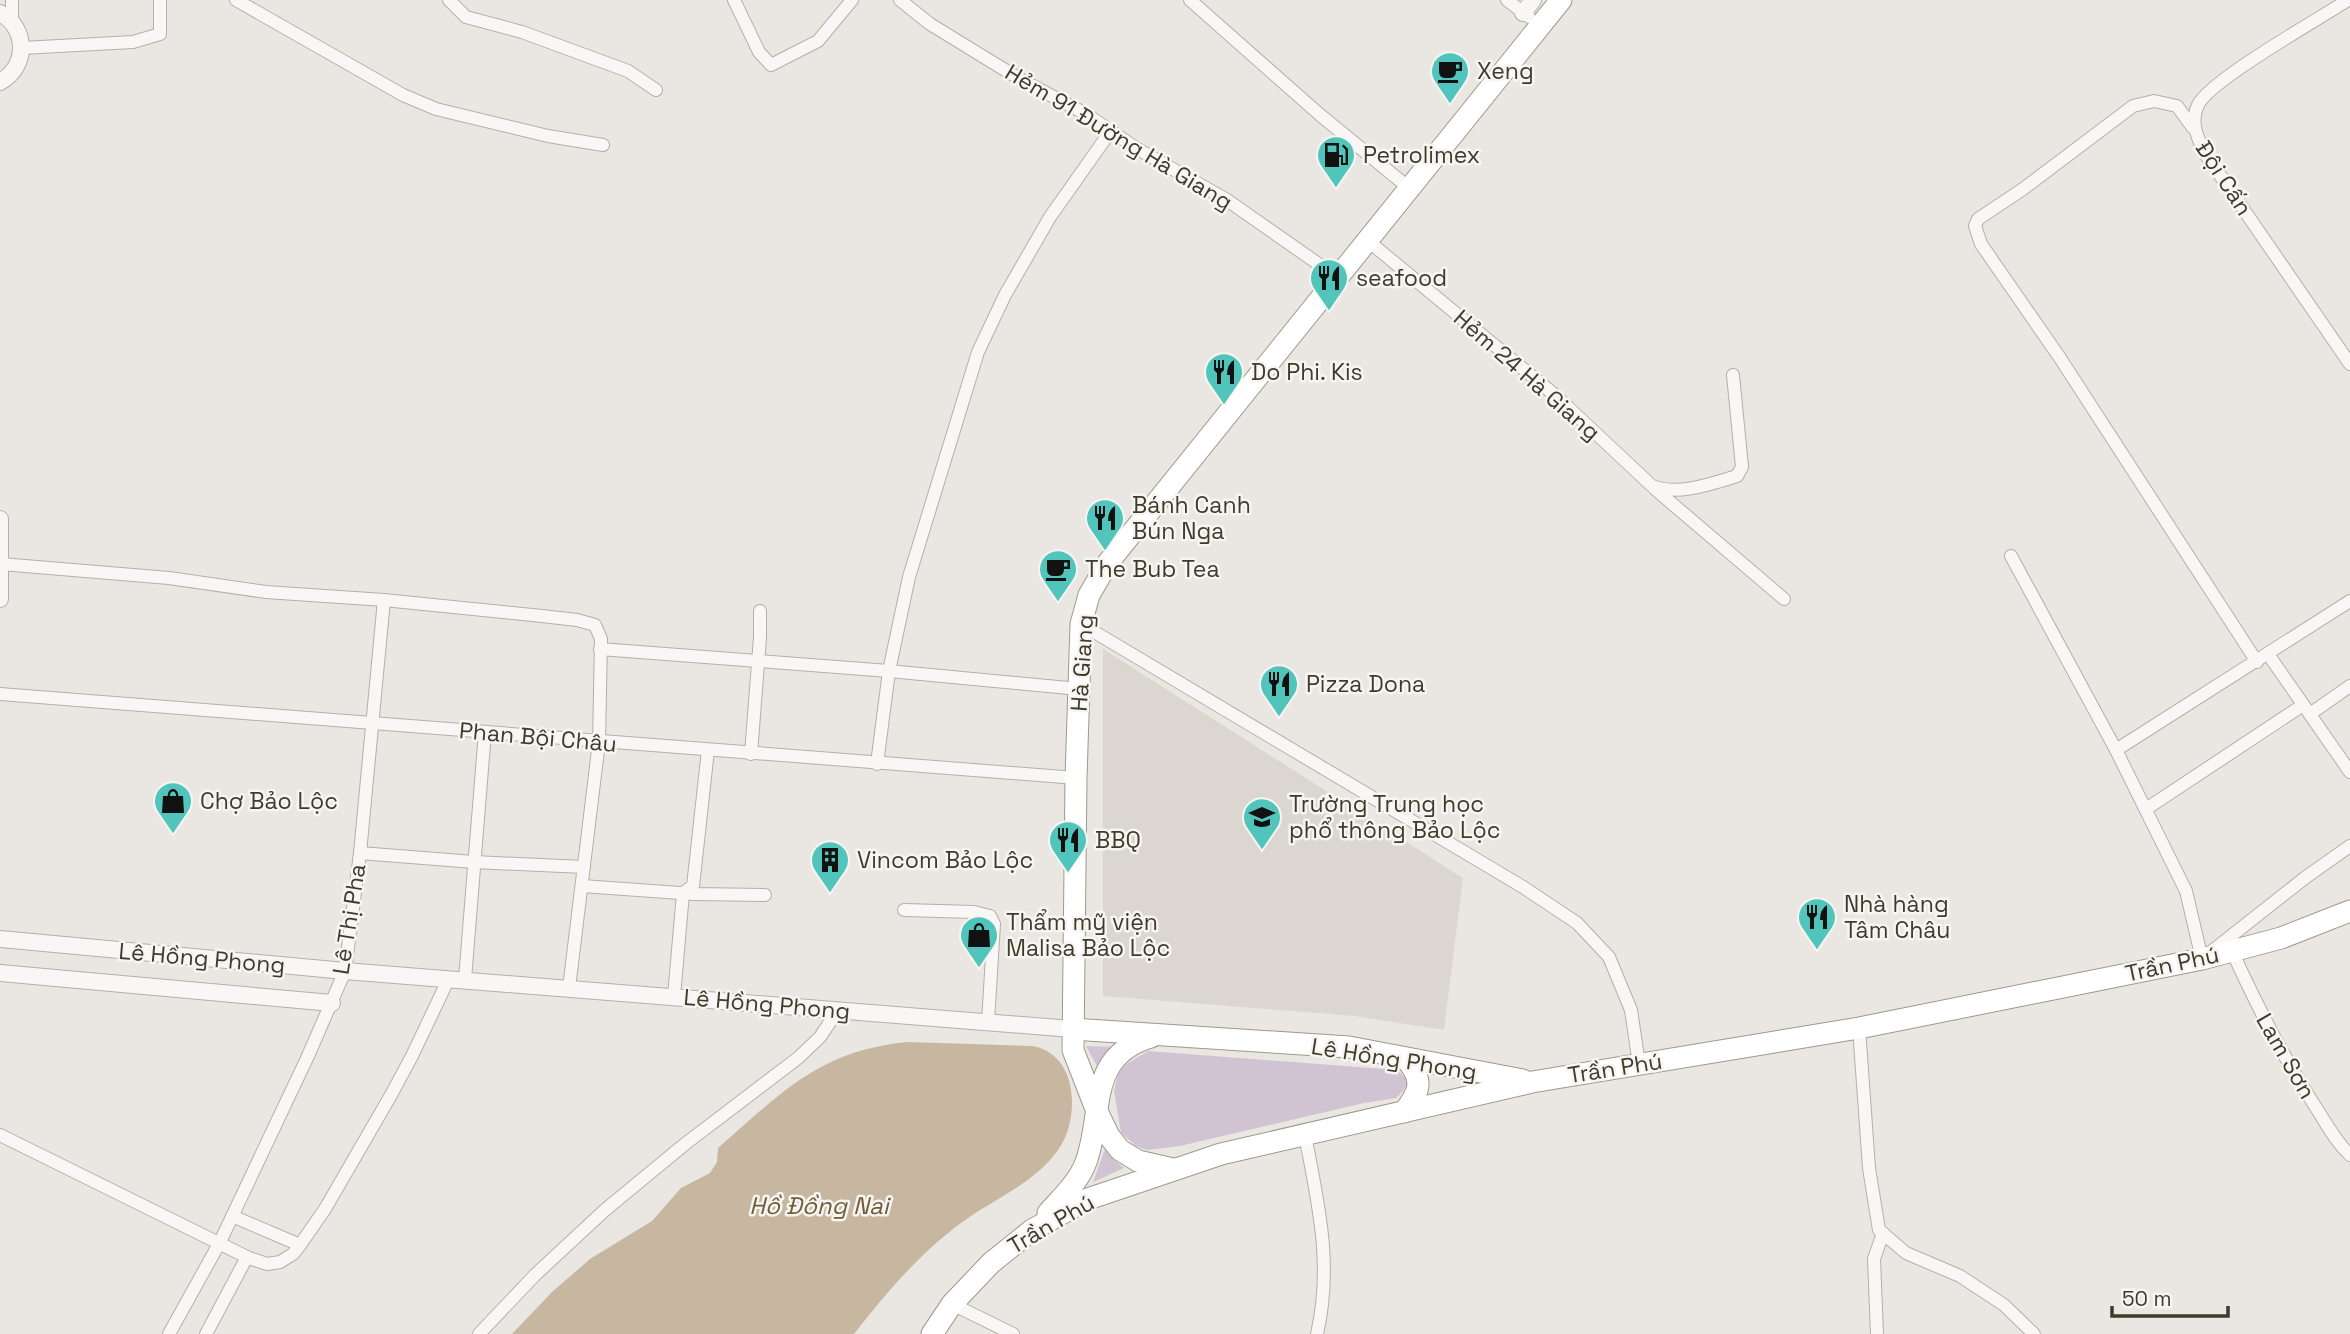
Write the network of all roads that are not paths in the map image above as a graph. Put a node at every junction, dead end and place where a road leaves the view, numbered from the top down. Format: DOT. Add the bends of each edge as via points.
graph roads {
  1 [pos="12,0"];
  2 [pos="160,0"];
  3 [pos="236,0"];
  4 [pos="449,0"];
  5 [pos="734,0"];
  6 [pos="852,0"];
  7 [pos="900,0"];
  8 [pos="1190,0"];
  9 [pos="1507,0"];
  10 [pos="1561,0"];
  11 [pos="2348,0"];
  12 [pos="1528,6"];
  13 [pos="6,18"];
  14 [pos="1540,26"];
  15 [pos="22,48"];
  16 [pos="0,82"];
  17 [pos="656,90"];
  18 [pos="2193,128"];
  19 [pos="1110,132"];
  20 [pos="603,145"];
  21 [pos="1409,188"];
  22 [pos="1367,240"];
  23 [pos="1337,277"];
  24 [pos="2350,364"];
  25 [pos="1733,375"];
  26 [pos="1652,486"];
  27 [pos="0,519"];
  28 [pos="2011,556"];
  29 [pos="1,564"];
  30 [pos="0,599"];
  31 [pos="1784,599"];
  32 [pos="384,600"];
  33 [pos="2350,601"];
  34 [pos="760,611"];
  35 [pos="1081,624"];
  36 [pos="600,649"];
  37 [pos="2262,658"];
  38 [pos="758,661"];
  39 [pos="889,671"];
  40 [pos="2350,686"];
  41 [pos="1079,689"];
  42 [pos="0,694"];
  43 [pos="2306,709"];
  44 [pos="370,723"];
  45 [pos="485,733"];
  46 [pos="599,741"];
  47 [pos="708,750"];
  48 [pos="2116,750"];
  49 [pos="751,754"];
  50 [pos="877,764"];
  51 [pos="2350,772"];
  52 [pos="1076,778"];
  53 [pos="2146,809"];
  54 [pos="2350,846"];
  55 [pos="360,853"];
  56 [pos="474,862"];
  57 [pos="584,867"];
  58 [pos="582,886"];
  59 [pos="683,893"];
  60 [pos="765,895"];
  61 [pos="904,910"];
  62 [pos="2350,911"];
  63 [pos="0,939"];
  64 [pos="2232,951"];
  65 [pos="2202,959"];
  66 [pos="345,971"];
  67 [pos="0,973"];
  68 [pos="457,978"];
  69 [pos="569,988"];
  70 [pos="674,996"];
  71 [pos="331,1003"];
  72 [pos="838,1010"];
  73 [pos="988,1022"];
  74 [pos="1859,1028"];
  75 [pos="1072,1029"];
  76 [pos="1157,1036"];
  77 [pos="1405,1058"];
  78 [pos="1639,1064"];
  79 [pos="1532,1082"];
  80 [pos="1096,1109"];
  81 [pos="1404,1112"];
  82 [pos="0,1135"];
  83 [pos="1305,1135"];
  84 [pos="2350,1154"];
  85 [pos="1174,1169"];
  86 [pos="232,1216"];
  87 [pos="1032,1230"];
  88 [pos="1883,1233"];
  89 [pos="220,1242"];
  90 [pos="300,1245"];
  91 [pos="247,1256"];
  92 [pos="951,1304"];
  93 [pos="169,1334"];
  94 [pos="206,1334"];
  95 [pos="479,1334"];
  96 [pos="932,1334"];
  97 [pos="1013,1334"];
  98 [pos="1317,1334"];
  99 [pos="1877,1334"];
  100 [pos="2034,1334"];
  1 -- 13 [label="street"];
  2 -- 15 [label="street" via="160,34 133,42"];
  3 -- 20 [label="street" via="436,109"];
  4 -- 17 [label="street" via="467,16 628,71"];
  5 -- 6 [label="street" via="759,52 771,65 818,41"];
  7 -- 19 [label="street, Hẻm 91 Đường Hà Giang" via="930,24"];
  8 -- 21 [label="street"];
  9 -- 12 [label="street"];
  10 -- 14 [label="highway, Hà Giang"];
  11 -- 18 [label="street, Đội Cấn" via="2225,78 2198,104"];
  12 -- 14 [label="street"];
  13 -- 15 [label="street"];
  14 -- 21 [label="highway, Hà Giang"];
  15 -- 16 [label="street" via="17,66"];
  18 -- 24 [label="street, Đội Cấn" via="2204,152"];
  18 -- 37 [label="street" via="2177,106 2154,101 2133,106 1978,219 1975,226 1980,244"];
  19 -- 23 [label="street, Hẻm 91 Đường Hà Giang" via="1227,200"];
  19 -- 39 [label="street" via="1051,217 978,352 909,577"];
  21 -- 22 [label="highway, Hà Giang"];
  22 -- 23 [label="highway, Hà Giang"];
  22 -- 26 [label="street, Hẻm 24 Hà Giang" via="1556,396"];
  23 -- 35 [label="highway, Hà Giang" via="1107,564 1089,595"];
  25 -- 26 [label="street" via="1742,467 1737,476 1665,491"];
  26 -- 31 [label="street, Hẻm 24 Hà Giang"];
  27 -- 29 [label="street"];
  28 -- 48 [label="street"];
  29 -- 30 [label="street"];
  29 -- 32 [label="street"];
  32 -- 36 [label="street" via="577,620 595,625"];
  32 -- 44 [label="street, Lê Thị Pha"];
  33 -- 37 [label="street"];
  34 -- 38 [label="street"];
  35 -- 41 [label="highway, Hà Giang"];
  35 -- 78 [label="street" via="1577,923 1609,957 1631,1010"];
  36 -- 38 [label="street"];
  36 -- 46 [label="street"];
  37 -- 43 [label="street"];
  37 -- 48 [label="street"];
  38 -- 39 [label="street"];
  38 -- 49 [label="street"];
  39 -- 41 [label="street"];
  39 -- 50 [label="street"];
  40 -- 43 [label="street"];
  41 -- 52 [label="highway, Hà Giang"];
  42 -- 44 [label="street, Phan Bội Châu"];
  43 -- 51 [label="street"];
  43 -- 53 [label="street"];
  44 -- 45 [label="street, Phan Bội Châu"];
  44 -- 55 [label="street, Lê Thị Pha"];
  45 -- 46 [label="street, Phan Bội Châu"];
  45 -- 56 [label="street"];
  46 -- 47 [label="street, Phan Bội Châu"];
  46 -- 57 [label="street"];
  47 -- 49 [label="street, Phan Bội Châu"];
  47 -- 59 [label="street" via="693,887"];
  48 -- 53 [label="street"];
  49 -- 50 [label="street, Phan Bội Châu"];
  50 -- 52 [label="street, Phan Bội Châu"];
  52 -- 75 [label="highway, Hà Giang"];
  53 -- 65 [label="street" via="2186,891"];
  54 -- 65 [label="street"];
  55 -- 56 [label="street"];
  55 -- 66 [label="street, Lê Thị Pha"];
  56 -- 57 [label="street"];
  56 -- 68 [label="street"];
  57 -- 58 [label="street"];
  58 -- 59 [label="street"];
  58 -- 69 [label="street"];
  59 -- 60 [label="street"];
  59 -- 70 [label="street"];
  61 -- 73 [label="street" via="990,916 994,924"];
  62 -- 64 [label="highway, Trần Phú"];
  63 -- 66 [label="street, Lê Hồng Phong"];
  64 -- 65 [label="highway, Trần Phú"];
  64 -- 84 [label="street, Lam Sơn" via="2301,1085"];
  65 -- 74 [label="highway, Trần Phú"];
  66 -- 68 [label="street, Lê Hồng Phong"];
  66 -- 71 [label="street, Lê Thị Pha"];
  67 -- 71 [label="street, Lê Hồng Phong"];
  68 -- 69 [label="street, Lê Hồng Phong"];
  68 -- 90 [label="street"];
  69 -- 70 [label="street, Lê Hồng Phong"];
  70 -- 72 [label="street, Lê Hồng Phong"];
  71 -- 86 [label="street, Lê Thị Pha"];
  72 -- 73 [label="street, Lê Hồng Phong"];
  72 -- 95 [label="street" via="798,1058 605,1210"];
  73 -- 75 [label="street, Lê Hồng Phong"];
  74 -- 78 [label="highway, Trần Phú"];
  74 -- 88 [label="street" via="1869,1168"];
  75 -- 76 [label="highway, Lê Hồng Phong"];
  75 -- 80 [label="highway, Hà Giang" via="1073,1050"];
  76 -- 77 [label="highway, Lê Hồng Phong" via="1349,1047"];
  76 -- 80 [label="highway, Hà Giang" via="1121,1052 1108,1068"];
  77 -- 79 [label="highway, Lê Hồng Phong"];
  77 -- 81 [label="highway" via="1415,1069 1418,1091"];
  78 -- 79 [label="highway, Trần Phú"];
  79 -- 81 [label="highway, Trần Phú"];
  80 -- 85 [label="highway, Hà Giang" via="1120,1150 1138,1161"];
  80 -- 87 [label="highway, Hà Giang" via="1085,1165"];
  81 -- 83 [label="highway, Trần Phú"];
  82 -- 89 [label="street"];
  83 -- 85 [label="highway, Trần Phú"];
  83 -- 98 [label="street" via="1325,1253"];
  85 -- 87 [label="highway, Trần Phú" via="1088,1199"];
  86 -- 89 [label="street, Lê Thị Pha"];
  86 -- 90 [label="street"];
  87 -- 92 [label="highway, Trần Phú" via="1001,1253"];
  88 -- 99 [label="street" via="1874,1259"];
  88 -- 100 [label="street" via="1906,1253 1982,1290"];
  89 -- 91 [label="street"];
  89 -- 93 [label="street, Lê Thị Pha"];
  90 -- 91 [label="street" via="280,1262 267,1264"];
  91 -- 94 [label="street"];
  92 -- 96 [label="highway, Trần Phú"];
  92 -- 97 [label="street"];
}
